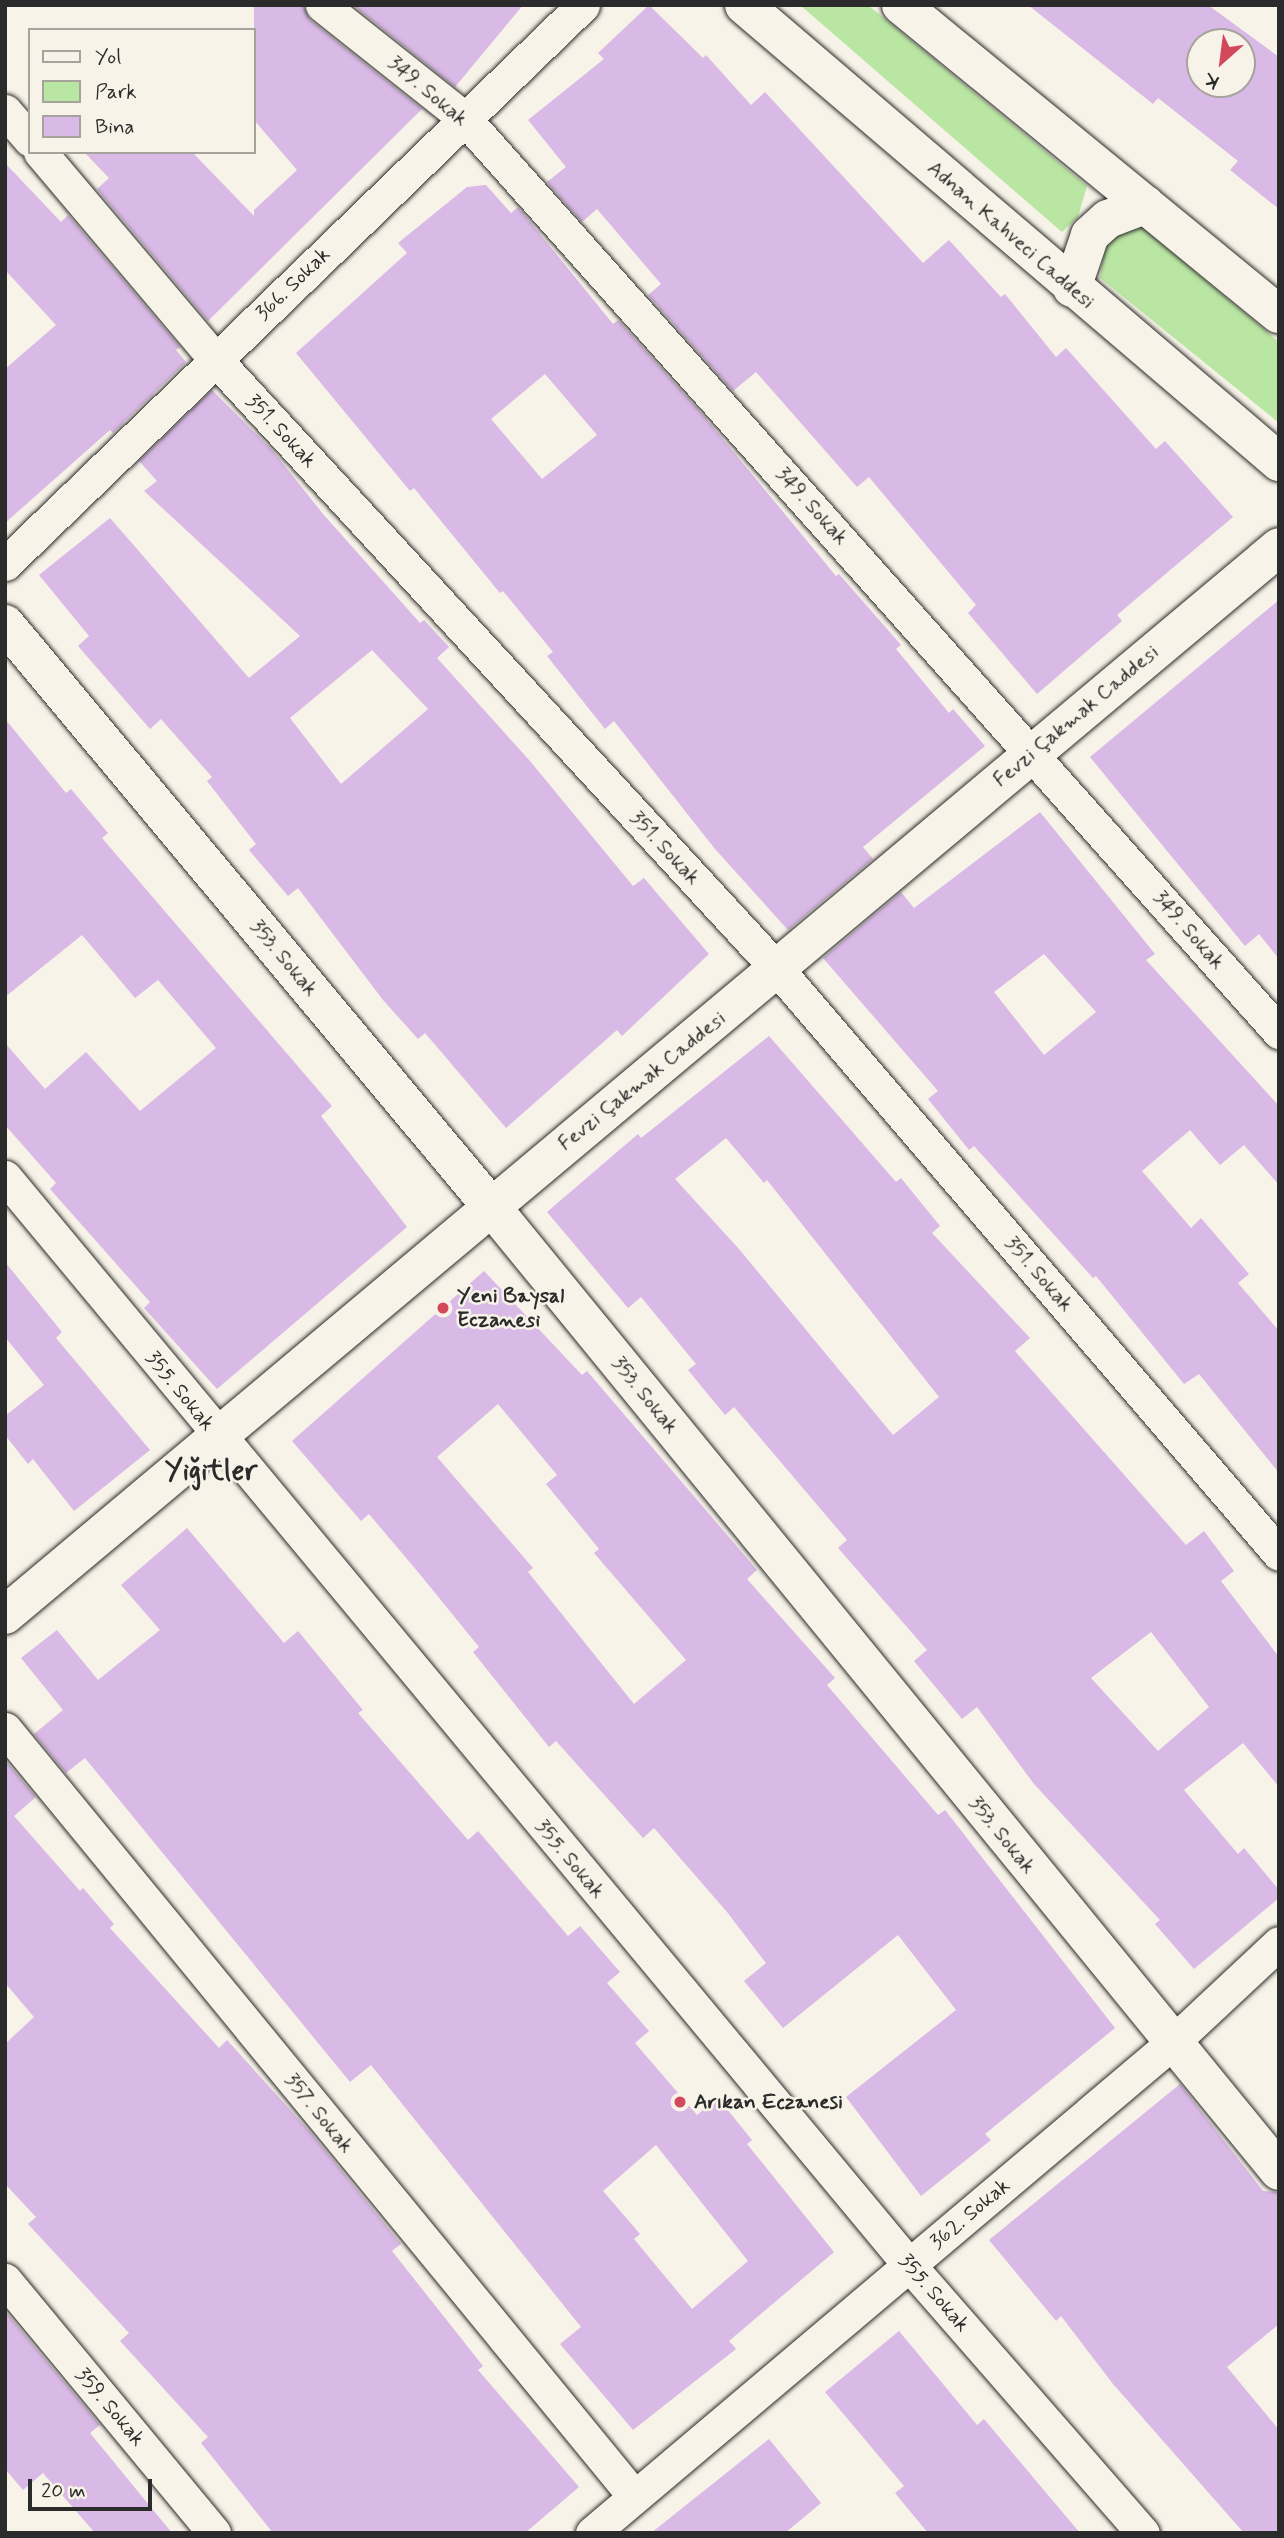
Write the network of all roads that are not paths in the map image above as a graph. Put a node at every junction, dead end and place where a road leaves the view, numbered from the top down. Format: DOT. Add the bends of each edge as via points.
graph roads {
  1 [pos="322,5"];
  2 [pos="583,5"];
  3 [pos="744,5"];
  4 [pos="901,5"];
  5 [pos="5,111"];
  6 [pos="464,118"];
  7 [pos="28,138"];
  8 [pos="42,154"];
  9 [pos="1145,205"];
  10 [pos="1072,288"];
  11 [pos="1279,314"];
  12 [pos="215,359"];
  13 [pos="1279,462"];
  14 [pos="1279,547"];
  15 [pos="5,564"];
  16 [pos="5,624"];
  17 [pos="1033,752"];
  18 [pos="778,970"];
  19 [pos="1279,1032"];
  20 [pos="5,1177"];
  21 [pos="490,1205"];
  22 [pos="217,1436"];
  23 [pos="1279,1554"];
  24 [pos="5,1615"];
  25 [pos="5,1729"];
  26 [pos="1279,1943"];
  27 [pos="1172,2043"];
  28 [pos="1279,2171"];
  29 [pos="909,2266"];
  30 [pos="5,2280"];
  31 [pos="634,2496"];
  32 [pos="214,2533"];
  33 [pos="592,2533"];
  34 [pos="1143,2533"];
  1 -- 6 [label="street, 349. Sokak"];
  2 -- 6 [label="street, 366. Sokak"];
  3 -- 10 [label="main road, Adnan Kahveci Caddesi"];
  4 -- 9 [label="main road"];
  5 -- 7 [label="street"];
  6 -- 12 [label="street, 366. Sokak"];
  6 -- 17 [label="street, 349. Sokak"];
  8 -- 12 [label="street, 351. Sokak"];
  9 -- 10 [label="main road" via="1108,219 1090,235"];
  9 -- 11 [label="main road"];
  10 -- 13 [label="main road, Adnan Kahveci Caddesi"];
  12 -- 15 [label="street, 366. Sokak"];
  12 -- 18 [label="street, 351. Sokak"];
  14 -- 17 [label="main road, Fevzi Çakmak Caddesi"];
  16 -- 21 [label="main road, 353. Sokak"];
  17 -- 18 [label="main road, Fevzi Çakmak Caddesi"];
  17 -- 19 [label="street, 349. Sokak"];
  18 -- 21 [label="main road, Fevzi Çakmak Caddesi"];
  18 -- 23 [label="street, 351. Sokak"];
  20 -- 22 [label="street, 355. Sokak"];
  21 -- 22 [label="main road, Fevzi Çakmak Caddesi"];
  21 -- 27 [label="main road, 353. Sokak"];
  22 -- 24 [label="main road, Fevzi Çakmak Caddesi"];
  22 -- 29 [label="street, 355. Sokak"];
  25 -- 31 [label="street, 357. Sokak"];
  26 -- 27 [label="street, 362. Sokak"];
  27 -- 28 [label="main road, 353. Sokak"];
  27 -- 29 [label="street, 362. Sokak"];
  29 -- 31 [label="street, 362. Sokak"];
  29 -- 34 [label="street, 355. Sokak"];
  30 -- 32 [label="street, 359. Sokak"];
  31 -- 33 [label="street, 362. Sokak"];
}
